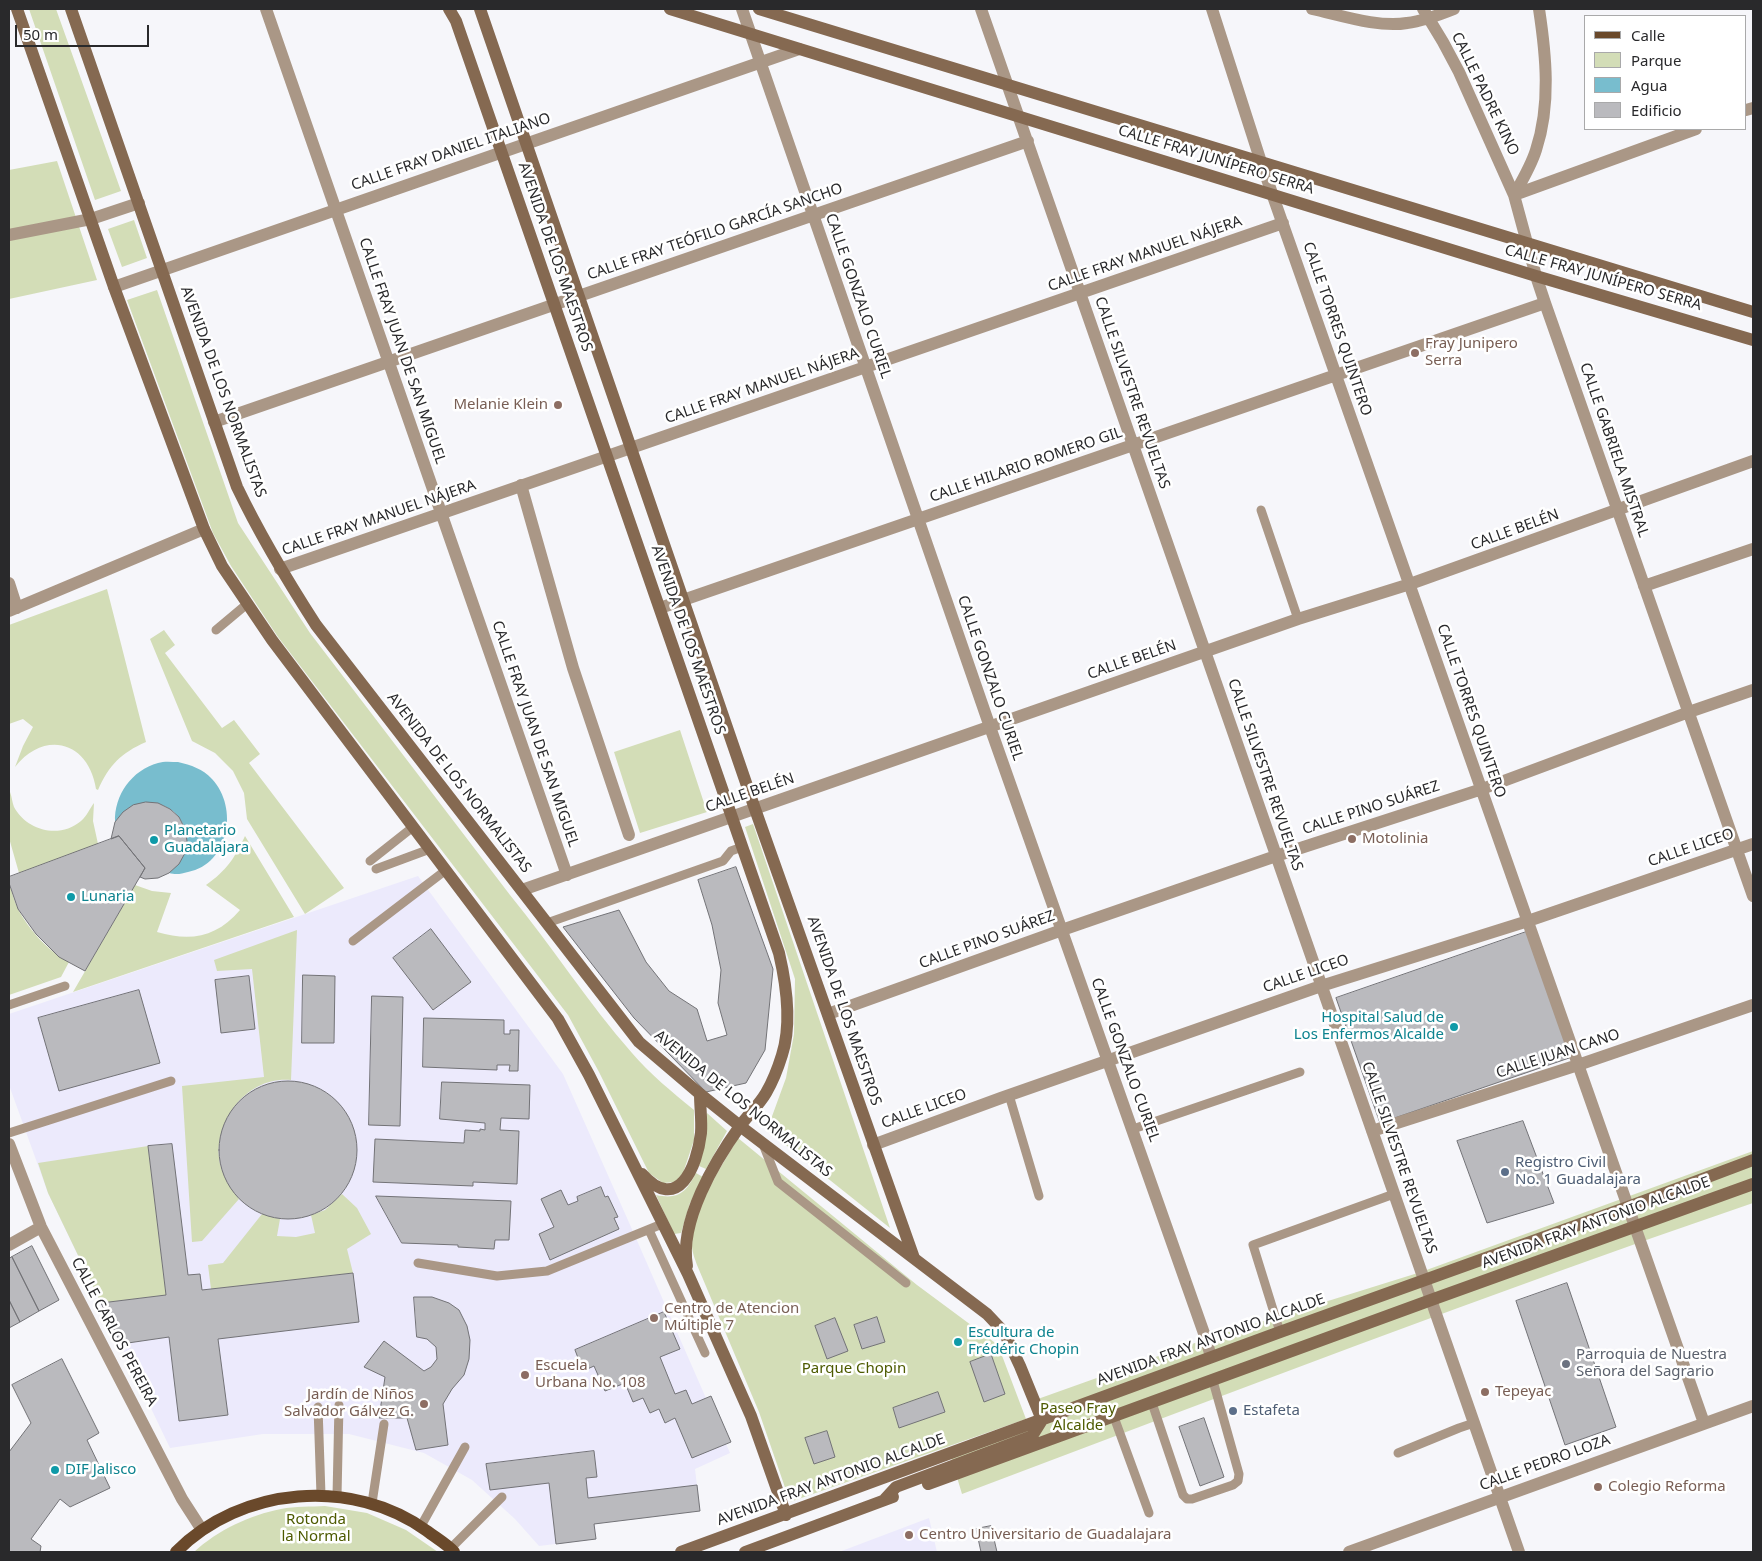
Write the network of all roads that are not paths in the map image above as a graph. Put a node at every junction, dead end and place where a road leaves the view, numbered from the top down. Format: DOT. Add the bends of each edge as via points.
graph roads {
  1 [pos="17,9"];
  2 [pos="71,9"];
  3 [pos="266,9"];
  4 [pos="449,9"];
  5 [pos="480,9"];
  6 [pos="670,9"];
  7 [pos="742,9"];
  8 [pos="759,9"];
  9 [pos="981,9"];
  10 [pos="1212,9"];
  11 [pos="1312,9"];
  12 [pos="1454,9"];
  13 [pos="1538,9"];
  14 [pos="1426,14"];
  15 [pos="750,34"];
  16 [pos="799,49"];
  17 [pos="760,62"];
  18 [pos="1009,85"];
  19 [pos="1020,117"];
  20 [pos="1693,130"];
  21 [pos="1028,142"];
  22 [pos="526,143"];
  23 [pos="502,152"];
  24 [pos="1261,162"];
  25 [pos="1273,195"];
  26 [pos="1514,195"];
  27 [pos="139,203"];
  28 [pos="336,210"];
  29 [pos="813,216"];
  30 [pos="92,220"];
  31 [pos="1283,223"];
  32 [pos="9,235"];
  33 [pos="1528,244"];
  34 [pos="162,270"];
  35 [pos="1536,276"];
  36 [pos="114,287"];
  37 [pos="1080,293"];
  38 [pos="579,296"];
  39 [pos="1545,303"];
  40 [pos="555,305"];
  41 [pos="1753,312"];
  42 [pos="1753,340"];
  43 [pos="388,362"];
  44 [pos="866,367"];
  45 [pos="1336,375"];
  46 [pos="214,422"];
  47 [pos="1132,446"];
  48 [pos="631,448"];
  49 [pos="607,456"];
  50 [pos="1753,461"];
  51 [pos="521,485"];
  52 [pos="1260,510"];
  53 [pos="1618,510"];
  54 [pos="441,513"];
  55 [pos="918,520"];
  56 [pos="204,529"];
  57 [pos="1753,549"];
  58 [pos="280,569"];
  59 [pos="9,583"];
  60 [pos="1410,584"];
  61 [pos="1644,586"];
  62 [pos="684,600"];
  63 [pos="247,604"];
  64 [pos="660,608"];
  65 [pos="13,609"];
  66 [pos="1298,619"];
  67 [pos="216,630"];
  68 [pos="1204,652"];
  69 [pos="1753,690"];
  70 [pos="1689,712"];
  71 [pos="990,727"];
  72 [pos="1482,790"];
  73 [pos="756,809"];
  74 [pos="732,817"];
  75 [pos="413,827"];
  76 [pos="629,835"];
  77 [pos="1753,844"];
  78 [pos="742,847"];
  79 [pos="430,849"];
  80 [pos="1737,850"];
  81 [pos="1276,856"];
  82 [pos="370,861"];
  83 [pos="376,869"];
  84 [pos="446,870"];
  85 [pos="567,875"];
  86 [pos="522,890"];
  87 [pos="1753,896"];
  88 [pos="1528,921"];
  89 [pos="547,923"];
  90 [pos="1062,930"];
  91 [pos="353,941"];
  92 [pos="66,986"];
  93 [pos="1321,986"];
  94 [pos="9,1005"];
  95 [pos="1753,1005"];
  96 [pos="828,1014"];
  97 [pos="1108,1061"];
  98 [pos="1578,1065"];
  99 [pos="1300,1072"];
  100 [pos="171,1081"];
  101 [pos="700,1094"];
  102 [pos="1009,1095"];
  103 [pos="740,1126"];
  104 [pos="1133,1129"];
  105 [pos="1372,1131"];
  106 [pos="9,1133"];
  107 [pos="9,1144"];
  108 [pos="763,1144"];
  109 [pos="873,1145"];
  110 [pos="1753,1160"];
  111 [pos="634,1164"];
  112 [pos="1753,1184"];
  113 [pos="1394,1194"];
  114 [pos="1040,1196"];
  115 [pos="1628,1208"];
  116 [pos="662,1224"];
  117 [pos="1635,1226"];
  118 [pos="41,1227"];
  119 [pos="649,1230"];
  120 [pos="9,1245"];
  121 [pos="914,1258"];
  122 [pos="418,1263"];
  123 [pos="688,1274"];
  124 [pos="1424,1280"];
  125 [pos="906,1283"];
  126 [pos="1431,1300"];
  127 [pos="1280,1332"];
  128 [pos="704,1353"];
  129 [pos="1211,1357"];
  130 [pos="1213,1381"];
  131 [pos="1152,1403"];
  132 [pos="338,1405"];
  133 [pos="318,1406"];
  134 [pos="1753,1406"];
  135 [pos="1114,1417"];
  136 [pos="1042,1420"];
  137 [pos="1474,1423"];
  138 [pos="1704,1423"];
  139 [pos="384,1424"];
  140 [pos="465,1447"];
  141 [pos="1398,1453"];
  142 [pos="321,1495"];
  143 [pos="337,1496"];
  144 [pos="502,1497"];
  145 [pos="1500,1497"];
  146 [pos="885,1499"];
  147 [pos="372,1503"];
  148 [pos="1149,1513"];
  149 [pos="786,1515"];
  150 [pos="421,1526"];
  151 [pos="202,1530"];
  152 [pos="453,1550"];
  153 [pos="176,1552"];
  154 [pos="681,1552"];
  155 [pos="745,1552"];
  156 [pos="1349,1552"];
  157 [pos="1519,1552"];
  1 -- 30 [label="street"];
  2 -- 27 [label="street, AVENIDA DE LOS NORMALISTAS"];
  3 -- 28 [label="street, CALLE FRAY JUAN DE SAN MIGUEL"];
  4 -- 23 [label="street, AVENIDA DE LOS MAESTROS"];
  5 -- 22 [label="street, AVENIDA DE LOS MAESTROS"];
  6 -- 15 [label="street, CALLE FRAY JUNÍPERO SERRA"];
  7 -- 15 [label="street, CALLE GONZALO CURIEL"];
  8 -- 18 [label="street, CALLE FRAY JUNÍPERO SERRA"];
  9 -- 18 [label="street, CALLE SILVESTRE REVUELTAS"];
  10 -- 24 [label="street, CALLE TORRES QUINTERO"];
  11 -- 14 [label="street" via="1380,23 1405,24"];
  12 -- 14 [label="street"];
  13 -- 26 [label="street" via="1545,47 1541,130 1529,168"];
  14 -- 26 [label="street, CALLE PADRE KINO" via="1459,72"];
  15 -- 16 [label="street, CALLE FRAY JUNÍPERO SERRA"];
  15 -- 17 [label="street, CALLE GONZALO CURIEL"];
  16 -- 17 [label="street, CALLE FRAY DANIEL ITALIANO"];
  16 -- 19 [label="street, CALLE FRAY JUNÍPERO SERRA"];
  17 -- 22 [label="street, CALLE FRAY DANIEL ITALIANO"];
  17 -- 29 [label="street, CALLE GONZALO CURIEL"];
  18 -- 19 [label="street, CALLE SILVESTRE REVUELTAS"];
  18 -- 24 [label="street, CALLE FRAY JUNÍPERO SERRA"];
  19 -- 21 [label="street, CALLE SILVESTRE REVUELTAS"];
  19 -- 25 [label="street, CALLE FRAY JUNÍPERO SERRA"];
  20 -- 26 [label="street"];
  21 -- 29 [label="street, CALLE FRAY TEÓFILO GARCÍA SANCHO"];
  21 -- 37 [label="street, CALLE SILVESTRE REVUELTAS"];
  22 -- 23 [label="street, CALLE FRAY DANIEL ITALIANO"];
  22 -- 38 [label="street, AVENIDA DE LOS MAESTROS"];
  23 -- 28 [label="street, CALLE FRAY DANIEL ITALIANO"];
  23 -- 40 [label="street, AVENIDA DE LOS MAESTROS"];
  24 -- 25 [label="street, CALLE TORRES QUINTERO"];
  24 -- 33 [label="street, CALLE FRAY JUNÍPERO SERRA"];
  25 -- 31 [label="street, CALLE TORRES QUINTERO"];
  25 -- 35 [label="street, CALLE FRAY JUNÍPERO SERRA"];
  26 -- 33 [label="street, CALLE GABRIELA MISTRAL"];
  27 -- 30 [label="street"];
  27 -- 34 [label="street, AVENIDA DE LOS NORMALISTAS"];
  28 -- 34 [label="street, CALLE FRAY DANIEL ITALIANO"];
  28 -- 43 [label="street, CALLE FRAY JUAN DE SAN MIGUEL"];
  29 -- 38 [label="street, CALLE FRAY TEÓFILO GARCÍA SANCHO"];
  29 -- 44 [label="street, CALLE GONZALO CURIEL"];
  30 -- 32 [label="street"];
  30 -- 36 [label="street"];
  31 -- 37 [label="street, CALLE FRAY MANUEL NÁJERA"];
  31 -- 45 [label="street, CALLE TORRES QUINTERO"];
  33 -- 35 [label="street, CALLE GABRIELA MISTRAL"];
  33 -- 41 [label="street, CALLE FRAY JUNÍPERO SERRA"];
  34 -- 36 [label="street, CALLE FRAY DANIEL ITALIANO"];
  34 -- 46 [label="street, AVENIDA DE LOS NORMALISTAS"];
  35 -- 39 [label="street, CALLE GABRIELA MISTRAL"];
  35 -- 42 [label="street, CALLE FRAY JUNÍPERO SERRA"];
  36 -- 56 [label="street"];
  37 -- 44 [label="street, CALLE FRAY MANUEL NÁJERA"];
  37 -- 47 [label="street, CALLE SILVESTRE REVUELTAS"];
  38 -- 40 [label="street, CALLE FRAY TEÓFILO GARCÍA SANCHO"];
  38 -- 48 [label="street, AVENIDA DE LOS MAESTROS"];
  39 -- 45 [label="street, CALLE HILARIO ROMERO GIL"];
  39 -- 53 [label="street, CALLE GABRIELA MISTRAL"];
  40 -- 43 [label="street, CALLE FRAY TEÓFILO GARCÍA SANCHO"];
  40 -- 49 [label="street, AVENIDA DE LOS MAESTROS"];
  43 -- 46 [label="street, CALLE FRAY TEÓFILO GARCÍA SANCHO"];
  43 -- 54 [label="street, CALLE FRAY JUAN DE SAN MIGUEL"];
  44 -- 48 [label="street, CALLE FRAY MANUEL NÁJERA"];
  44 -- 55 [label="street, CALLE GONZALO CURIEL"];
  45 -- 47 [label="street, CALLE HILARIO ROMERO GIL"];
  45 -- 60 [label="street, CALLE TORRES QUINTERO"];
  46 -- 58 [label="street, AVENIDA DE LOS NORMALISTAS" via="237,487"];
  47 -- 55 [label="street, CALLE HILARIO ROMERO GIL"];
  47 -- 68 [label="street, CALLE SILVESTRE REVUELTAS"];
  48 -- 49 [label="street, CALLE FRAY MANUEL NÁJERA"];
  48 -- 62 [label="street, AVENIDA DE LOS MAESTROS"];
  49 -- 51 [label="street, CALLE FRAY MANUEL NÁJERA"];
  49 -- 64 [label="street, AVENIDA DE LOS MAESTROS"];
  50 -- 53 [label="street, CALLE BELÉN"];
  51 -- 54 [label="street, CALLE FRAY MANUEL NÁJERA"];
  51 -- 76 [label="street" via="573,668"];
  52 -- 66 [label="lane"];
  53 -- 60 [label="street, CALLE BELÉN"];
  53 -- 61 [label="street, CALLE GABRIELA MISTRAL"];
  54 -- 58 [label="street, CALLE FRAY MANUEL NÁJERA"];
  54 -- 85 [label="street, CALLE FRAY JUAN DE SAN MIGUEL"];
  55 -- 62 [label="street, CALLE HILARIO ROMERO GIL"];
  55 -- 71 [label="street, CALLE GONZALO CURIEL"];
  56 -- 63 [label="street" via="222,566"];
  56 -- 65 [label="street"];
  57 -- 61 [label="street"];
  58 -- 86 [label="street, AVENIDA DE LOS NORMALISTAS" via="316,625"];
  59 -- 65 [label="street"];
  60 -- 66 [label="street, CALLE BELÉN"];
  60 -- 72 [label="street, CALLE TORRES QUINTERO"];
  61 -- 70 [label="street, CALLE GABRIELA MISTRAL"];
  62 -- 64 [label="street, CALLE HILARIO ROMERO GIL"];
  62 -- 73 [label="street, AVENIDA DE LOS MAESTROS"];
  63 -- 67 [label="lane"];
  63 -- 75 [label="street"];
  64 -- 74 [label="street, AVENIDA DE LOS MAESTROS"];
  66 -- 68 [label="street, CALLE BELÉN"];
  68 -- 71 [label="street, CALLE BELÉN"];
  68 -- 81 [label="street, CALLE SILVESTRE REVUELTAS"];
  69 -- 70 [label="street, CALLE PINO SUÁREZ"];
  70 -- 72 [label="street, CALLE PINO SUÁREZ"];
  70 -- 80 [label="street, CALLE GABRIELA MISTRAL"];
  71 -- 73 [label="street, CALLE BELÉN"];
  71 -- 90 [label="street, CALLE GONZALO CURIEL"];
  72 -- 81 [label="street, CALLE PINO SUÁREZ"];
  72 -- 88 [label="street, CALLE TORRES QUINTERO"];
  73 -- 74 [label="street, CALLE BELÉN"];
  73 -- 96 [label="street, AVENIDA DE LOS MAESTROS"];
  74 -- 78 [label="street, AVENIDA DE LOS MAESTROS"];
  74 -- 85 [label="street, CALLE BELÉN"];
  75 -- 79 [label="street"];
  75 -- 82 [label="lane"];
  77 -- 80 [label="street, CALLE LICEO"];
  78 -- 89 [label="lane" via="731,851 723,861"];
  78 -- 103 [label="street, AVENIDA DE LOS MAESTROS" via="779,952 788,1003 783,1052 776,1074 766,1094"];
  79 -- 83 [label="lane"];
  79 -- 84 [label="street"];
  80 -- 87 [label="street, CALLE GABRIELA MISTRAL"];
  80 -- 88 [label="street, CALLE LICEO"];
  81 -- 90 [label="street, CALLE PINO SUÁREZ"];
  81 -- 93 [label="street, CALLE SILVESTRE REVUELTAS"];
  84 -- 91 [label="lane"];
  84 -- 111 [label="street" via="558,1018"];
  85 -- 86 [label="street, CALLE BELÉN"];
  86 -- 89 [label="street, AVENIDA DE LOS NORMALISTAS"];
  88 -- 93 [label="street, CALLE LICEO"];
  88 -- 98 [label="street, CALLE TORRES QUINTERO"];
  89 -- 101 [label="street, AVENIDA DE LOS NORMALISTAS" via="639,1042"];
  90 -- 96 [label="street, CALLE PINO SUÁREZ"];
  90 -- 97 [label="street, CALLE GONZALO CURIEL"];
  92 -- 94 [label="lane"];
  93 -- 97 [label="street, CALLE LICEO"];
  93 -- 105 [label="street, CALLE SILVESTRE REVUELTAS"];
  95 -- 98 [label="street, CALLE JUAN CANO"];
  96 -- 109 [label="street, AVENIDA DE LOS MAESTROS"];
  97 -- 102 [label="street, CALLE LICEO"];
  97 -- 104 [label="street, CALLE GONZALO CURIEL"];
  98 -- 105 [label="street, CALLE JUAN CANO"];
  98 -- 115 [label="street, CALLE TORRES QUINTERO"];
  99 -- 104 [label="lane"];
  100 -- 106 [label="lane"];
  101 -- 103 [label="street, AVENIDA DE LOS NORMALISTAS"];
  101 -- 111 [label="street" via="701,1133 694,1164 684,1183 676,1188 660,1188 650,1183"];
  102 -- 109 [label="street, CALLE LICEO"];
  102 -- 114 [label="lane"];
  103 -- 108 [label="street, AVENIDA DE LOS NORMALISTAS"];
  103 -- 123 [label="street, AVENIDA DE LOS MAESTROS" via="709,1177 690,1221 686,1257"];
  104 -- 129 [label="street, CALLE GONZALO CURIEL"];
  105 -- 113 [label="street, CALLE SILVESTRE REVUELTAS"];
  107 -- 118 [label="street, CALLE CARLOS PEREIRA"];
  108 -- 121 [label="street, AVENIDA DE LOS NORMALISTAS"];
  108 -- 125 [label="lane" via="778,1182"];
  109 -- 121 [label="street, AVENIDA DE LOS MAESTROS"];
  110 -- 115 [label="street, AVENIDA FRAY ANTONIO ALCALDE"];
  111 -- 116 [label="street"];
  112 -- 117 [label="street, AVENIDA FRAY ANTONIO ALCALDE"];
  113 -- 124 [label="street, CALLE SILVESTRE REVUELTAS"];
  113 -- 127 [label="lane" via="1253,1245"];
  115 -- 117 [label="street, CALLE TORRES QUINTERO"];
  115 -- 124 [label="street, AVENIDA FRAY ANTONIO ALCALDE"];
  116 -- 119 [label="lane"];
  116 -- 123 [label="street"];
  117 -- 126 [label="street, AVENIDA FRAY ANTONIO ALCALDE"];
  117 -- 138 [label="street, CALLE TORRES QUINTERO"];
  118 -- 120 [label="street"];
  118 -- 151 [label="street, CALLE CARLOS PEREIRA" via="182,1499"];
  119 -- 122 [label="lane" via="547,1270 497,1276"];
  119 -- 128 [label="lane"];
  121 -- 136 [label="street, AVENIDA DE LOS NORMALISTAS" via="1004,1332"];
  123 -- 149 [label="street" via="751,1416"];
  124 -- 126 [label="street, CALLE SILVESTRE REVUELTAS"];
  124 -- 127 [label="street, AVENIDA FRAY ANTONIO ALCALDE"];
  126 -- 130 [label="street, AVENIDA FRAY ANTONIO ALCALDE"];
  126 -- 137 [label="street, CALLE SILVESTRE REVUELTAS"];
  127 -- 129 [label="street, AVENIDA FRAY ANTONIO ALCALDE"];
  129 -- 136 [label="street, AVENIDA FRAY ANTONIO ALCALDE"];
  130 -- 131 [label="street, AVENIDA FRAY ANTONIO ALCALDE"];
  130 -- 131 [label="lane" via="1239,1474 1233,1485 1186,1499"];
  131 -- 135 [label="street, AVENIDA FRAY ANTONIO ALCALDE"];
  132 -- 143 [label="lane"];
  133 -- 142 [label="lane"];
  134 -- 138 [label="street, CALLE PEDRO LOZA"];
  135 -- 146 [label="street, AVENIDA FRAY ANTONIO ALCALDE"];
  135 -- 148 [label="lane"];
  136 -- 146 [label="street" via="1032,1436 896,1488"];
  136 -- 149 [label="street, AVENIDA FRAY ANTONIO ALCALDE"];
  137 -- 141 [label="lane"];
  137 -- 145 [label="street, CALLE SILVESTRE REVUELTAS"];
  138 -- 145 [label="street, CALLE PEDRO LOZA"];
  139 -- 147 [label="lane"];
  140 -- 150 [label="lane"];
  142 -- 143 [label="main road"];
  142 -- 151 [label="main road" via="283,1498 241,1509"];
  143 -- 147 [label="main road"];
  144 -- 152 [label="lane"];
  145 -- 156 [label="street, CALLE PEDRO LOZA"];
  145 -- 157 [label="street, CALLE SILVESTRE REVUELTAS"];
  146 -- 155 [label="street, AVENIDA FRAY ANTONIO ALCALDE"];
  147 -- 150 [label="main road"];
  149 -- 154 [label="street, AVENIDA FRAY ANTONIO ALCALDE"];
  150 -- 152 [label="main road"];
  151 -- 153 [label="main road"];
}
